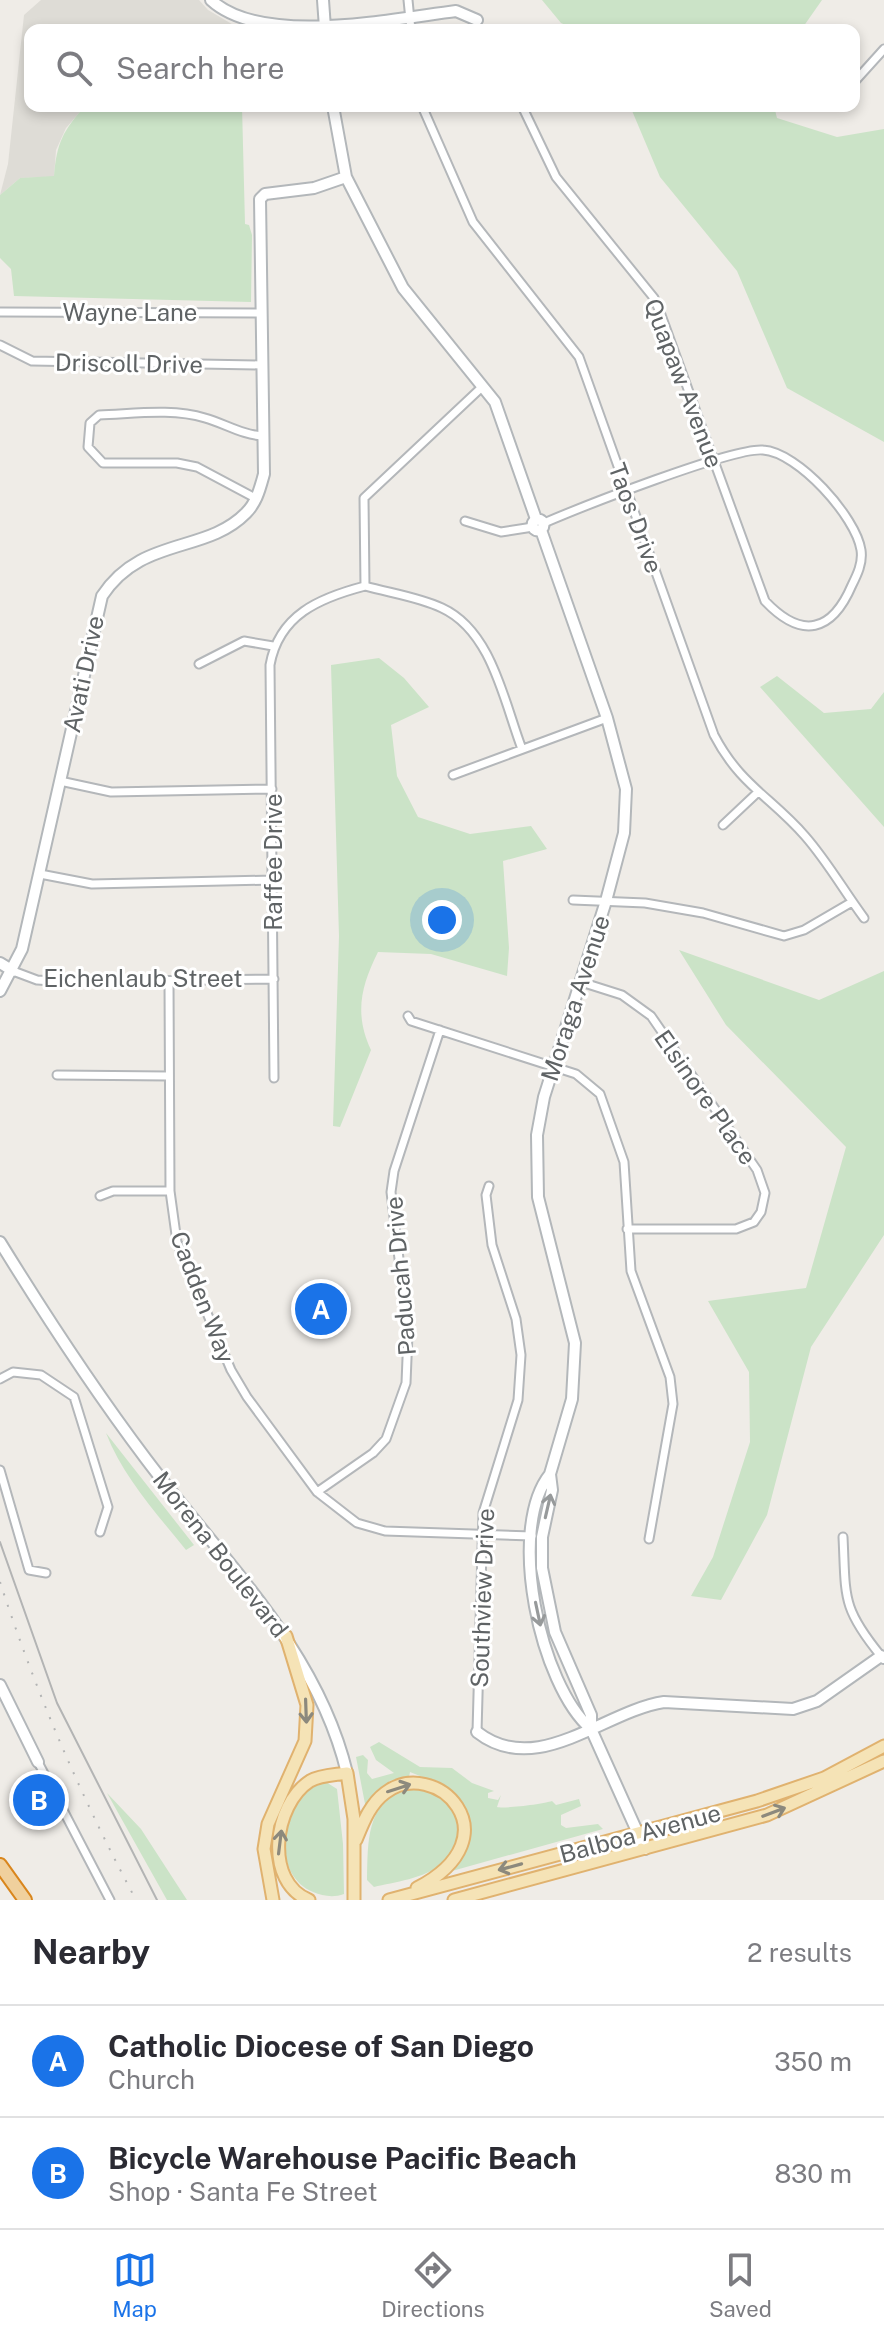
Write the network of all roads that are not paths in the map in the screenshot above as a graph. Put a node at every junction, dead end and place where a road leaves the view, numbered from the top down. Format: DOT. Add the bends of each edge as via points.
graph roads {
  1 [pos="211,0"];
  2 [pos="323,0"];
  3 [pos="408,0"];
  4 [pos="410,17"];
  5 [pos="477,20"];
  6 [pos="267,24"];
  7 [pos="325,24"];
  8 [pos="350,24"];
  9 [pos="411,24"];
  10 [pos="480,24"];
  11 [pos="884,49"];
  12 [pos="860,76"];
  13 [pos="334,112"];
  14 [pos="425,112"];
  15 [pos="525,112"];
  16 [pos="346,177"];
  17 [pos="0,312"];
  18 [pos="261,313"];
  19 [pos="0,345"];
  20 [pos="262,365"];
  21 [pos="482,387"];
  22 [pos="264,436"];
  23 [pos="714,461"];
  24 [pos="626,493"];
  25 [pos="257,499"];
  26 [pos="465,521"];
  27 [pos="539,525"];
  28 [pos="365,586"];
  29 [pos="273,646"];
  30 [pos="199,664"];
  31 [pos="607,718"];
  32 [pos="522,749"];
  33 [pos="453,775"];
  34 [pos="60,781"];
  35 [pos="272,789"];
  36 [pos="757,793"];
  37 [pos="723,825"];
  38 [pos="40,874"];
  39 [pos="272,880"];
  40 [pos="573,900"];
  41 [pos="606,901"];
  42 [pos="852,902"];
  43 [pos="864,918"];
  44 [pos="0,963"];
  45 [pos="13,971"];
  46 [pos="274,979"];
  47 [pos="169,981"];
  48 [pos="581,982"];
  49 [pos="0,991"];
  50 [pos="408,1016"];
  51 [pos="440,1030"];
  52 [pos="554,1067"];
  53 [pos="57,1075"];
  54 [pos="168,1076"];
  55 [pos="274,1078"];
  56 [pos="489,1186"];
  57 [pos="170,1191"];
  58 [pos="100,1196"];
  59 [pos="627,1229"];
  60 [pos="0,1242"];
  61 [pos="0,1379"];
  62 [pos="0,1470"];
  63 [pos="317,1492"];
  64 [pos="100,1532"];
  65 [pos="483,1534"];
  66 [pos="536,1536"];
  67 [pos="843,1537"];
  68 [pos="649,1539"];
  69 [pos="46,1573"];
  70 [pos="286,1636"];
  71 [pos="882,1657"];
  72 [pos="0,1685"];
  73 [pos="591,1729"];
  74 [pos="477,1732"];
  75 [pos="883,1750"];
  76 [pos="38,1762"];
  77 [pos="347,1773"];
  78 [pos="640,1833"];
  79 [pos="355,1844"];
  80 [pos="645,1849"];
  81 [pos="0,1865"];
  82 [pos="465,1898"];
  83 [pos="393,1899"];
  84 [pos="25,1900"];
  85 [pos="110,1900"];
  86 [pos="273,1900"];
  87 [pos="309,1900"];
  88 [pos="354,1900"];
  89 [pos="454,1900"];
  1 -- 6 [label="main road" via="252,22"];
  2 -- 7 [label="main road"];
  3 -- 4 [label="street"];
  4 -- 5 [label="main road" via="456,11"];
  4 -- 8 [label="main road"];
  4 -- 9 [label="street"];
  5 -- 10 [label="street"];
  11 -- 12 [label="street"];
  13 -- 16 [label="main road, Moraga Avenue"];
  14 -- 24 [label="street, Taos Drive" via="473,222 579,357"];
  15 -- 23 [label="street, Quapaw Avenue" via="556,177 654,298"];
  16 -- 18 [label="main road" via="260,199"];
  16 -- 21 [label="main road, Moraga Avenue" via="403,288"];
  17 -- 18 [label="street, Wayne Lane"];
  18 -- 20 [label="main road"];
  19 -- 20 [label="street, Driscoll Drive" via="32,361"];
  20 -- 22 [label="main road"];
  21 -- 27 [label="main road, Moraga Avenue" via="502,418"];
  21 -- 28 [label="street" via="364,498"];
  22 -- 25 [label="main road" via="264,474"];
  22 -- 25 [label="street" via="237,432 203,417 169,413 99,415 90,423 88,439 88,447 103,463 197,467"];
  23 -- 23 [label="street, Quapaw Avenue" via="765,449 783,455 835,498 861,549 860,568 843,607 828,622 798,625 765,601"];
  23 -- 24 [label="street"];
  24 -- 27 [label="street"];
  24 -- 36 [label="street, Taos Drive" via="714,735 726,759"];
  25 -- 34 [label="main road, Avati Drive" via="232,524 134,562 113,579 98,604"];
  26 -- 27 [label="street" via="501,532"];
  27 -- 31 [label="main road, Moraga Avenue"];
  28 -- 29 [label="street" via="302,609"];
  28 -- 32 [label="street" via="440,607 471,630 483,645"];
  29 -- 30 [label="street" via="244,641"];
  29 -- 35 [label="street, Raffee Drive"];
  31 -- 32 [label="street"];
  31 -- 41 [label="main road, Moraga Avenue" via="622,767 626,810"];
  32 -- 33 [label="street"];
  34 -- 35 [label="street" via="111,792"];
  34 -- 38 [label="main road, Avati Drive"];
  35 -- 39 [label="street, Raffee Drive"];
  36 -- 37 [label="street"];
  36 -- 42 [label="street, Taos Drive" via="806,837"];
  38 -- 39 [label="street" via="92,884"];
  38 -- 45 [label="main road, Avati Drive"];
  39 -- 46 [label="street, Raffee Drive"];
  40 -- 41 [label="street"];
  41 -- 42 [label="street" via="703,913 784,936"];
  41 -- 48 [label="main road, Moraga Avenue"];
  42 -- 43 [label="street, Taos Drive"];
  44 -- 45 [label="main road"];
  45 -- 47 [label="street, Eichenlaub Street" via="37,980 68,982"];
  45 -- 49 [label="main road, Avati Drive"];
  46 -- 47 [label="street, Eichenlaub Street"];
  46 -- 55 [label="street, Raffee Drive"];
  47 -- 54 [label="street, Cadden Way"];
  48 -- 52 [label="main road, Moraga Avenue"];
  48 -- 59 [label="street, Elsinore Place" via="622,995 651,1016 757,1170 765,1193 761,1212 743,1228"];
  50 -- 51 [label="street"];
  51 -- 52 [label="street"];
  51 -- 63 [label="street, Paducah Drive" via="391,1192 408,1334 406,1383 386,1439"];
  52 -- 59 [label="street" via="576,1074 600,1094 624,1162"];
  52 -- 66 [label="main road, Moraga Avenue" via="544,1097 535,1166 576,1367 550,1474 540,1487"];
  53 -- 54 [label="street"];
  54 -- 57 [label="street, Cadden Way"];
  56 -- 65 [label="street, Southview Drive" via="492,1245 516,1319 521,1355 518,1400 486,1497"];
  57 -- 58 [label="street" via="113,1191"];
  57 -- 63 [label="street, Cadden Way" via="177,1242 231,1370"];
  59 -- 68 [label="street" via="631,1271 670,1377 673,1404"];
  60 -- 70 [label="main road, Morena Boulevard" via="138,1449"];
  61 -- 64 [label="street" via="13,1372 41,1375 74,1397 108,1507"];
  62 -- 69 [label="street" via="29,1570"];
  63 -- 65 [label="street, Cadden Way" via="357,1523 385,1531"];
  65 -- 66 [label="street, Cadden Way"];
  65 -- 74 [label="street, Southview Drive"];
  66 -- 73 [label="main road, Moraga Avenue" via="547,1602 591,1715"];
  67 -- 71 [label="street" via="846,1599 853,1620"];
  70 -- 77 [label="main road, Morena Boulevard" via="327,1709"];
  70 -- 86 [label="main road, one-way" via="307,1705 305,1741 268,1824 264,1849"];
  71 -- 73 [label="main road" via="817,1701 793,1709 664,1702 647,1704"];
  72 -- 76 [label="main road"];
  73 -- 74 [label="main road" via="527,1749"];
  73 -- 78 [label="main road, Moraga Avenue"];
  75 -- 78 [label="main road, Balboa Avenue" via="757,1801"];
  80 -- 75 [label="main road, Balboa Avenue, one-way" via="767,1815"];
  76 -- 85 [label="street"];
  77 -- 79 [label="main road, Morena Boulevard"];
  87 -- 77 [label="main road, one-way" via="283,1875 278,1853 282,1829 305,1785"];
  78 -- 80 [label="main road, Moraga Avenue"];
  78 -- 83 [label="main road, Balboa Avenue, one-way"];
  79 -- 83 [label="main road, one-way" via="375,1802 396,1786 428,1785 453,1801 464,1826 457,1856 438,1876"];
  79 -- 88 [label="main road, Morena Boulevard"];
  80 -- 82 [label="main road, Balboa Avenue"];
  81 -- 84 [label="highway"];
  82 -- 89 [label="main road, Balboa Avenue"];
}
